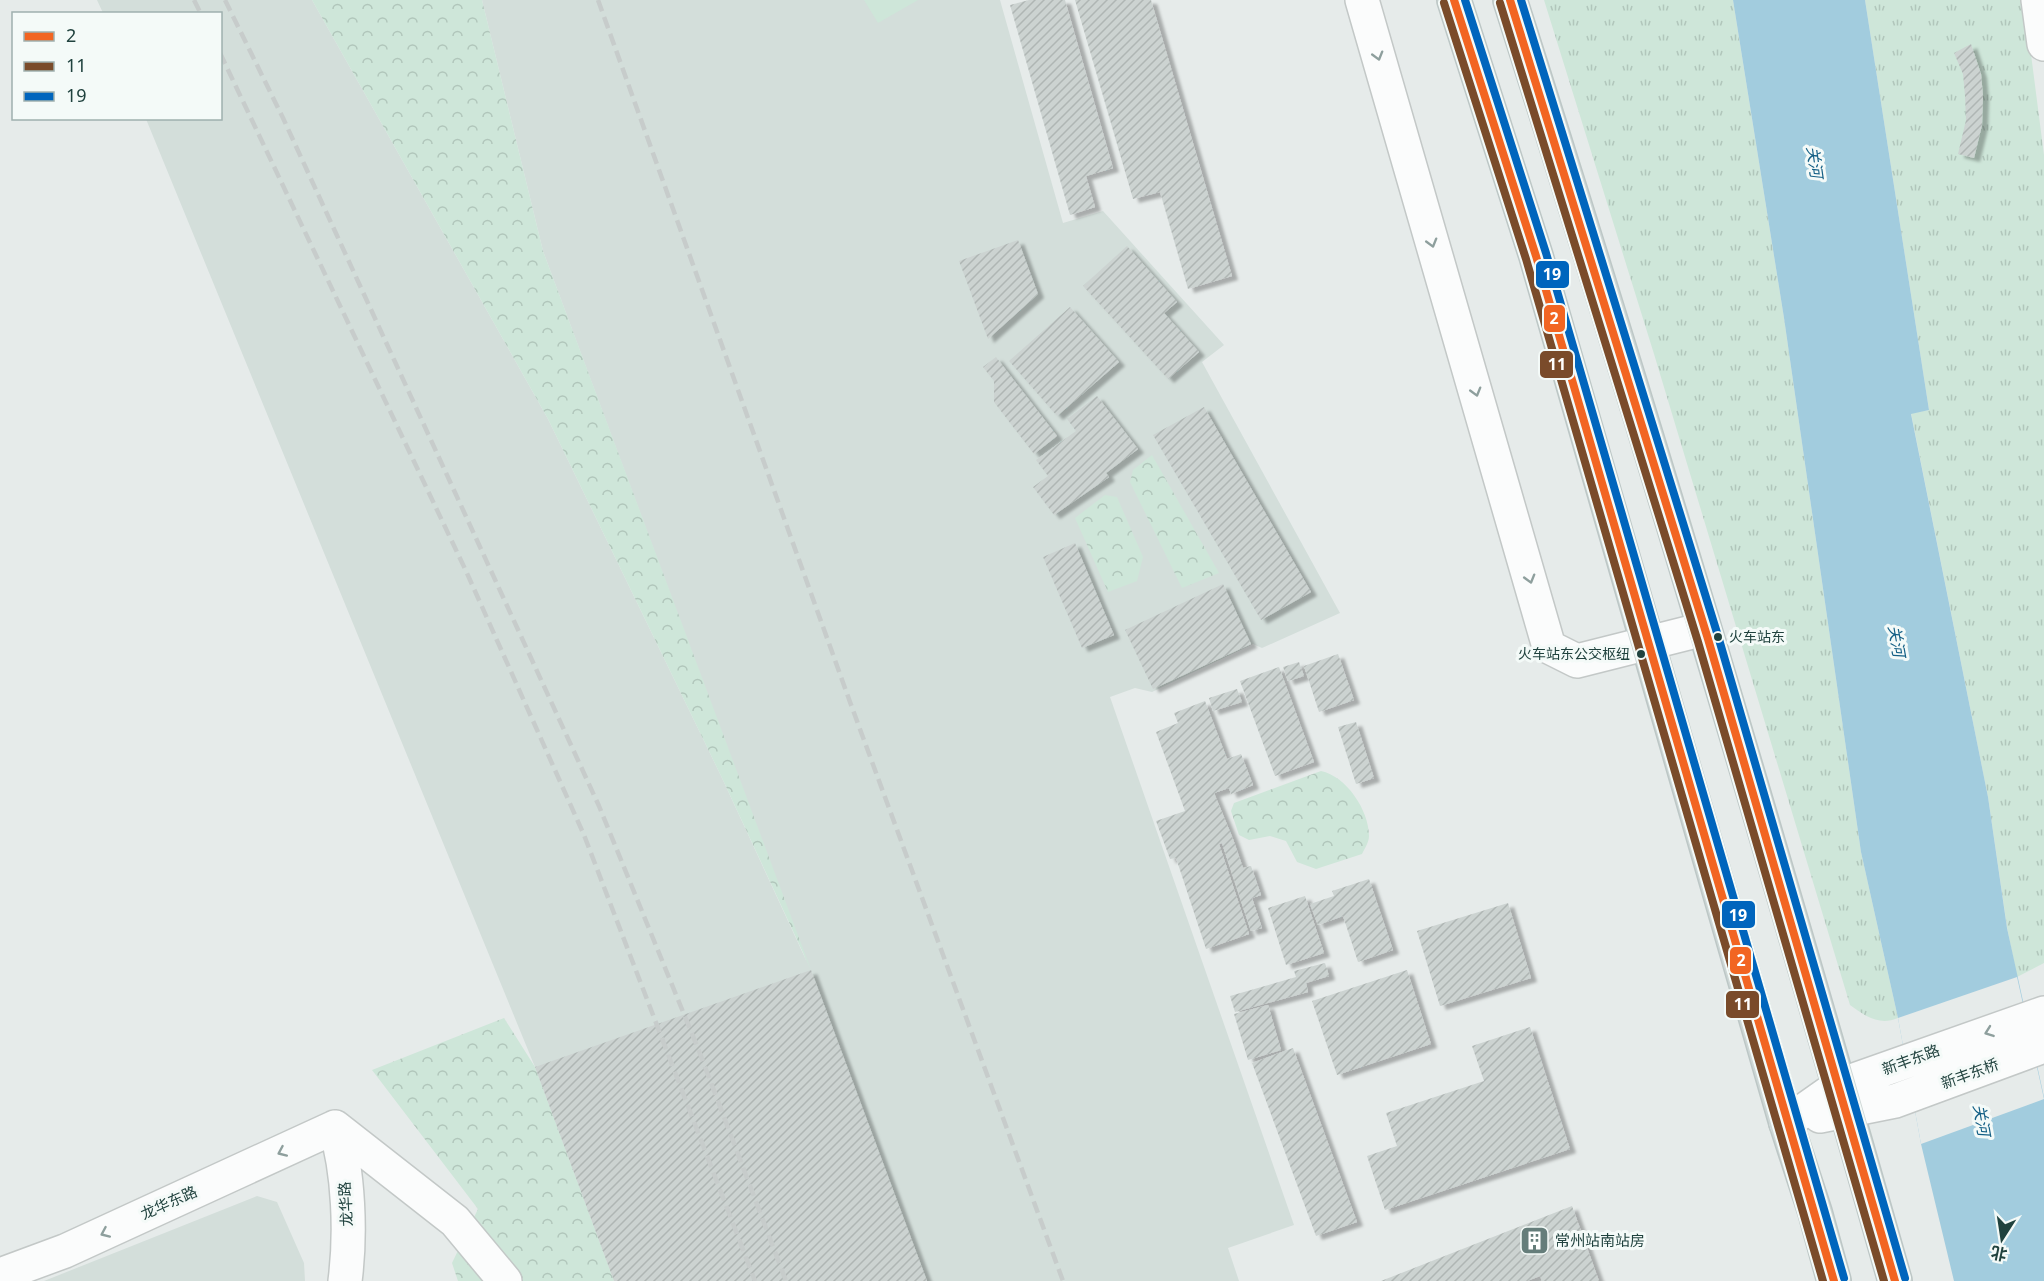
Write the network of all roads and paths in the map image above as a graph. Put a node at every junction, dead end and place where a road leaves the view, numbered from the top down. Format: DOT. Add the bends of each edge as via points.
graph roads {
  1 [pos="1362,0"];
  2 [pos="1454,0"];
  3 [pos="1510,0"];
  4 [pos="2038,0"];
  5 [pos="2044,44"];
  6 [pos="1704,629"];
  7 [pos="1647,644"];
  8 [pos="2044,1012"];
  9 [pos="2044,1046"];
  10 [pos="1843,1098"];
  11 [pos="1786,1123"];
  12 [pos="335,1127"];
  13 [pos="1815,1212"];
  14 [pos="0,1275"];
  15 [pos="345,1281"];
  16 [pos="505,1281"];
  17 [pos="1821,1281"];
  18 [pos="1834,1281"];
  19 [pos="1895,1281"];
  1 -- 7 [label="street, one-way" via="1550,647 1577,661"];
  2 -- 7 [label="main road" via="1536,256"];
  3 -- 6 [label="main road"];
  4 -- 5 [label="street"];
  6 -- 7 [label="street"];
  6 -- 10 [label="main road"];
  7 -- 11 [label="main road"];
  8 -- 10 [label="street, 新丰东路, one-way" via="1887,1068"];
  9 -- 10 [label="street, 新丰东桥" via="1895,1101"];
  10 -- 11 [label="street, 新丰东路"];
  10 -- 19 [label="main road"];
  11 -- 13 [label="main road"];
  12 -- 14 [label="street, 龙华东路, one-way" via="65,1251"];
  12 -- 15 [label="street, 龙华路" via="342,1150 349,1254"];
  12 -- 16 [label="street" via="455,1221"];
  13 -- 17 [label="street"];
  13 -- 18 [label="main road"];
}
